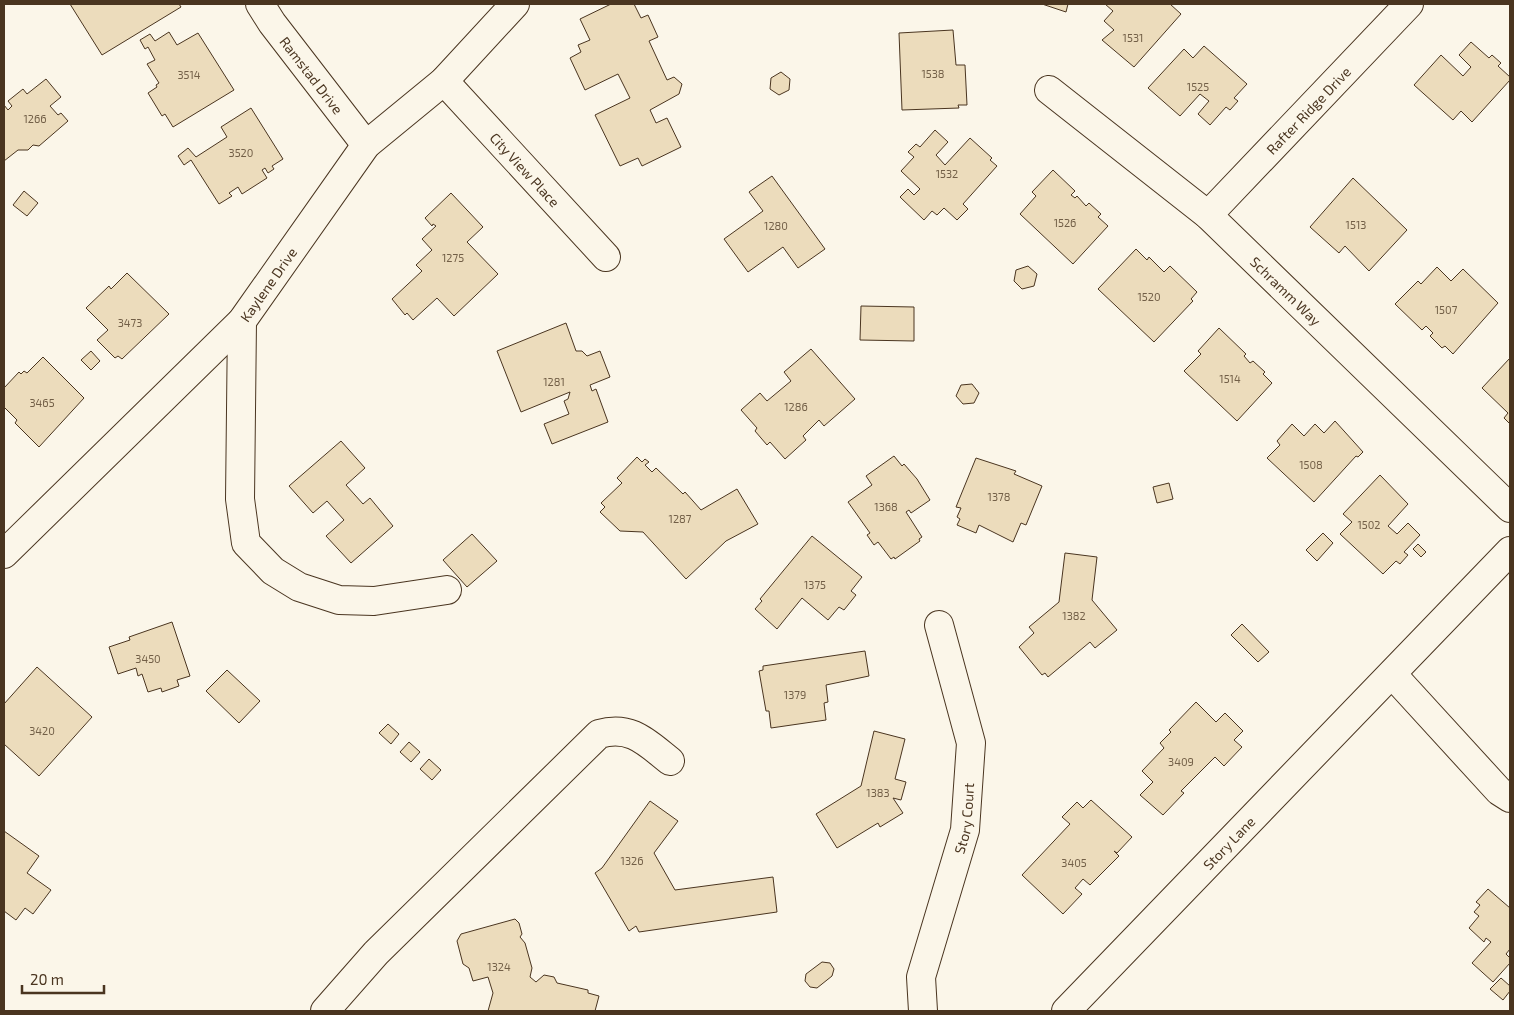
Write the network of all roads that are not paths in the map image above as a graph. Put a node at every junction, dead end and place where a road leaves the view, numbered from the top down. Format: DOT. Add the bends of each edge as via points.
graph roads {
  1 [pos="260,4"];
  2 [pos="515,4"];
  3 [pos="1409,4"];
  4 [pos="444,81"];
  5 [pos="1049,90"];
  6 [pos="366,145"];
  7 [pos="1208,215"];
  8 [pos="606,257"];
  9 [pos="242,321"];
  10 [pos="1510,508"];
  11 [pos="1510,551"];
  12 [pos="4,554"];
  13 [pos="447,590"];
  14 [pos="939,625"];
  15 [pos="1392,674"];
  16 [pos="670,761"];
  17 [pos="1510,798"];
  18 [pos="325,1011"];
  19 [pos="923,1011"];
  20 [pos="1066,1011"];
  1 -- 6 [label="street, Ramstad Drive"];
  2 -- 4 [label="street, Kaylene Drive"];
  3 -- 7 [label="street, Rafter Ridge Drive"];
  4 -- 6 [label="street, Kaylene Drive"];
  4 -- 8 [label="street, City View Place"];
  5 -- 7 [label="street, Schramm Way"];
  6 -- 9 [label="street, Kaylene Drive"];
  7 -- 10 [label="street, Schramm Way"];
  9 -- 12 [label="street, Kaylene Drive"];
  9 -- 13 [label="street" via="240,499 246,543 273,571 299,586 339,600 374,601"];
  11 -- 15 [label="street, Story Lane"];
  14 -- 19 [label="street, Story Court" via="971,743 965,830 921,977"];
  15 -- 17 [label="street" via="1499,791"];
  15 -- 20 [label="street, Story Lane"];
  16 -- 18 [label="street" via="640,737 614,730 599,734 376,954"];
}
